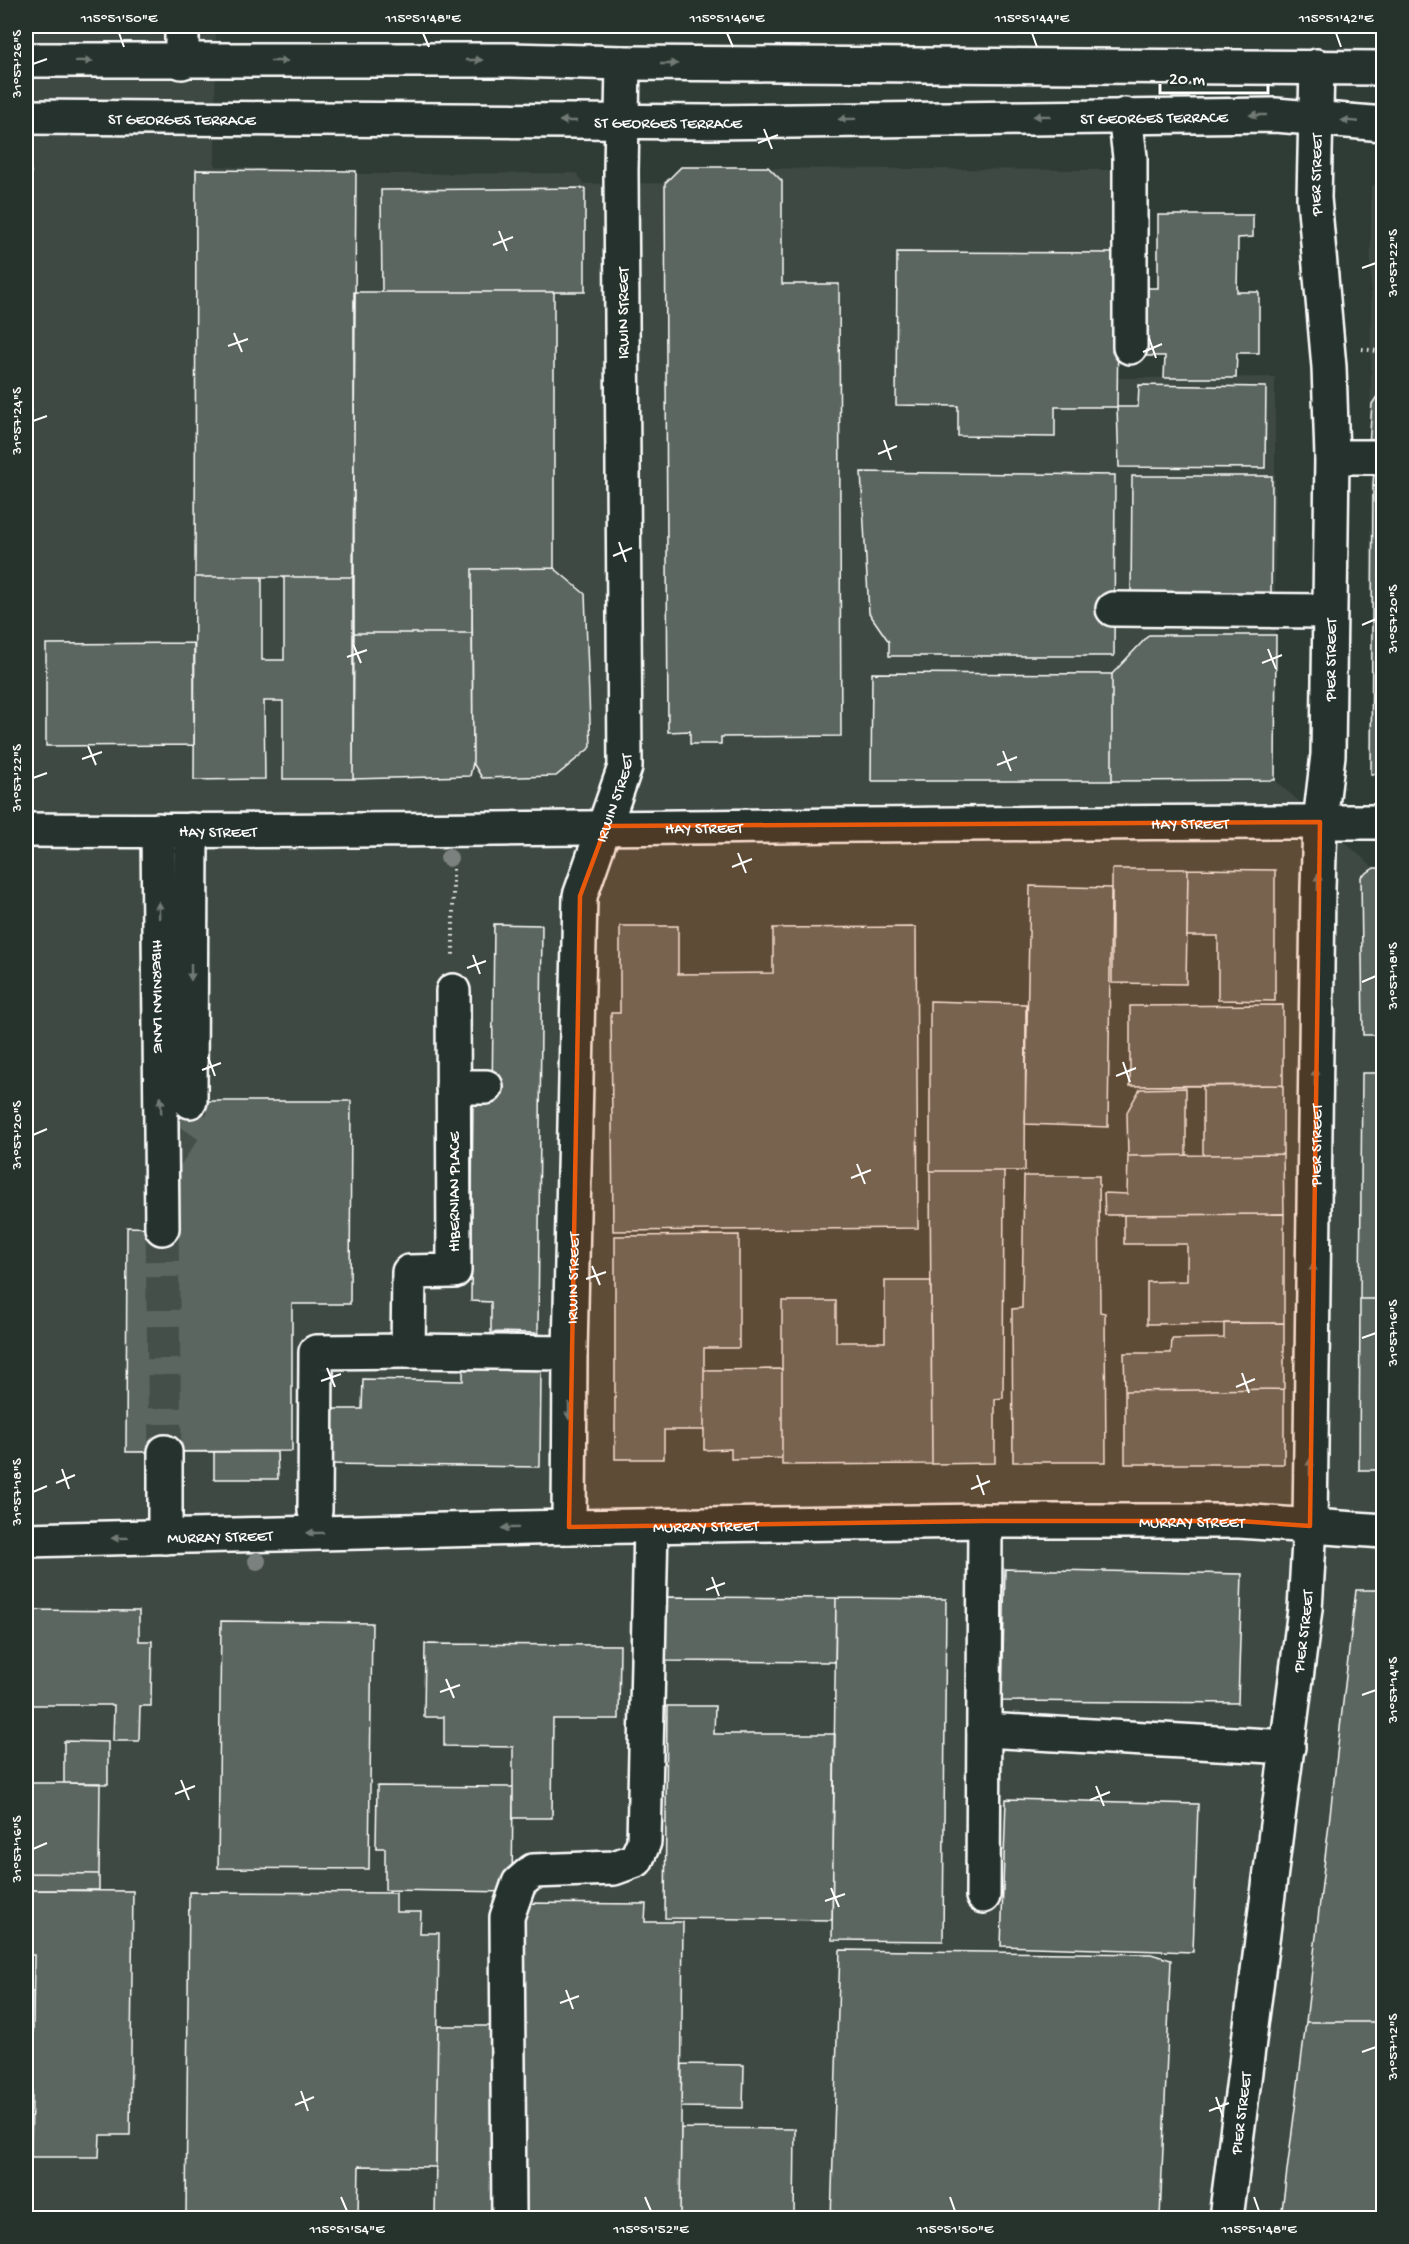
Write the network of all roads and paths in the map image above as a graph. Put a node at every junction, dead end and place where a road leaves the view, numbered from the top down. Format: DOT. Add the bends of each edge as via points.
graph roads {
  1 [pos="182,26"];
  2 [pos="26,60"];
  3 [pos="182,62"];
  4 [pos="623,63"];
  5 [pos="1317,66"];
  6 [pos="1383,68"];
  7 [pos="1125,115"];
  8 [pos="26,117"];
  9 [pos="1316,118"];
  10 [pos="623,121"];
  11 [pos="1383,124"];
  12 [pos="1130,347"];
  13 [pos="1361,349"];
  14 [pos="1383,352"];
  15 [pos="1332,457"];
  16 [pos="1383,457"];
  17 [pos="1113,609"];
  18 [pos="1329,611"];
  19 [pos="1320,822"];
  20 [pos="1383,822"];
  21 [pos="606,826"];
  22 [pos="26,830"];
  23 [pos="158,830"];
  24 [pos="191,830"];
  25 [pos="453,869"];
  26 [pos="453,925"];
  27 [pos="453,991"];
  28 [pos="453,1087"];
  29 [pos="486,1087"];
  30 [pos="190,1101"];
  31 [pos="162,1227"];
  32 [pos="408,1351"];
  33 [pos="570,1353"];
  34 [pos="165,1452"];
  35 [pos="315,1511"];
  36 [pos="985,1521"];
  37 [pos="651,1526"];
  38 [pos="1310,1526"];
  39 [pos="569,1527"];
  40 [pos="1383,1531"];
  41 [pos="165,1537"];
  42 [pos="26,1540"];
  43 [pos="984,1730"];
  44 [pos="1288,1747"];
  45 [pos="983,1896"];
  46 [pos="509,2218"];
  47 [pos="1226,2218"];
  1 -- 3 [label="street"];
  2 -- 3 [label="street, one-way"];
  3 -- 4 [label="street, one-way"];
  4 -- 5 [label="street, one-way"];
  4 -- 10 [label="street, IRWIN STREET"];
  5 -- 6 [label="street"];
  5 -- 9 [label="street, PIER STREET"];
  9 -- 7 [label="street, ST GEORGES TERRACE, one-way"];
  7 -- 10 [label="street, ST GEORGES TERRACE, one-way"];
  7 -- 12 [label="street" via="1130,157"];
  10 -- 8 [label="street, ST GEORGES TERRACE, one-way"];
  11 -- 9 [label="street, ST GEORGES TERRACE, one-way"];
  9 -- 15 [label="street, PIER STREET" via="1314,198 1329,367"];
  10 -- 21 [label="street, IRWIN STREET" via="625,767"];
  13 -- 14 [label="path"];
  15 -- 16 [label="street"];
  15 -- 18 [label="street, PIER STREET"];
  17 -- 18 [label="street"];
  18 -- 19 [label="street, PIER STREET" via="1328,755"];
  19 -- 20 [label="street, HAY STREET"];
  19 -- 21 [label="street, HAY STREET"];
  38 -- 19 [label="street, PIER STREET, one-way"];
  21 -- 24 [label="street, HAY STREET"];
  21 -- 33 [label="street, IRWIN STREET" via="580,896"];
  22 -- 23 [label="street, HAY STREET"];
  23 -- 24 [label="street, HAY STREET"];
  31 -- 23 [label="street, HIBERNIAN LANE, one-way"];
  24 -- 30 [label="street, HIBERNIAN LANE, one-way"];
  25 -- 26 [label="path"];
  27 -- 28 [label="street, HIBERNIAN PLACE"];
  28 -- 29 [label="street"];
  28 -- 32 [label="street, HIBERNIAN PLACE" via="453,1271 410,1272"];
  32 -- 33 [label="street"];
  32 -- 35 [label="street" via="316,1352"];
  33 -- 39 [label="street, IRWIN STREET, one-way"];
  34 -- 41 [label="street"];
  36 -- 37 [label="street, MURRAY STREET"];
  36 -- 38 [label="street, MURRAY STREET" via="1239,1521"];
  36 -- 43 [label="street"];
  37 -- 39 [label="street, MURRAY STREET"];
  37 -- 46 [label="street" via="644,1842 636,1860 614,1868 533,1871 519,1883 507,1917"];
  38 -- 40 [label="street, MURRAY STREET"];
  38 -- 44 [label="street, PIER STREET" via="1305,1609"];
  39 -- 41 [label="street, MURRAY STREET, one-way"];
  41 -- 42 [label="street, MURRAY STREET, one-way"];
  43 -- 44 [label="street"];
  43 -- 45 [label="street"];
  44 -- 47 [label="street, PIER STREET"];
}
